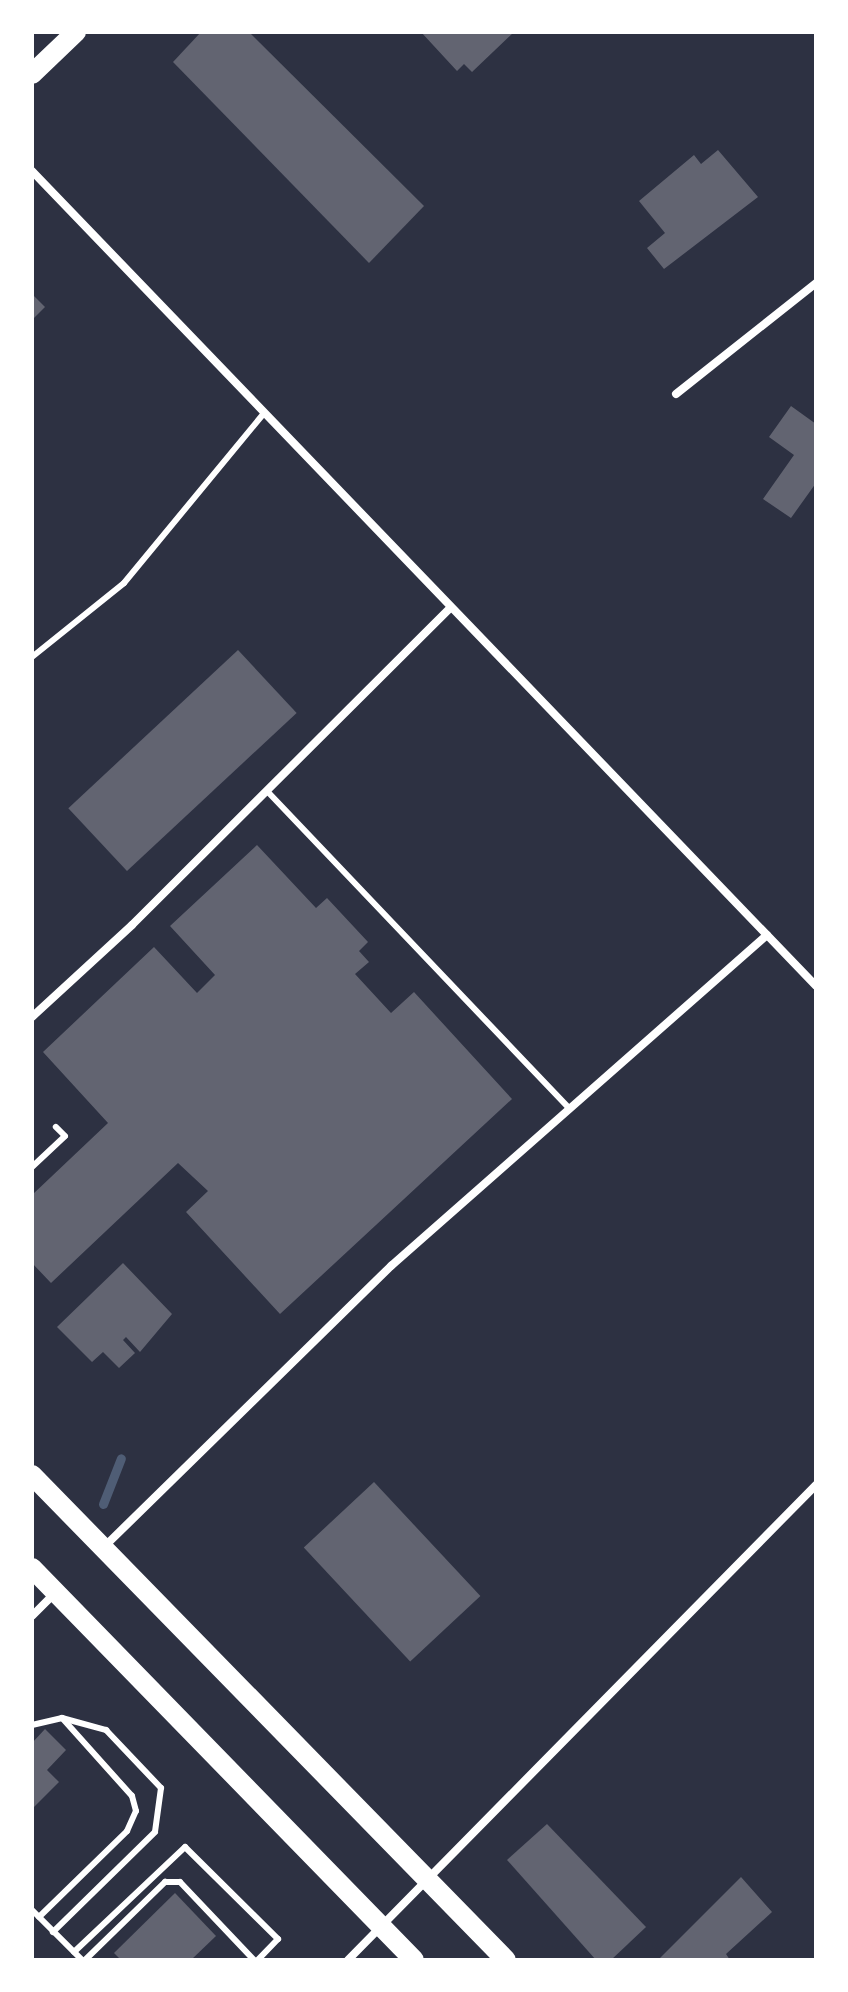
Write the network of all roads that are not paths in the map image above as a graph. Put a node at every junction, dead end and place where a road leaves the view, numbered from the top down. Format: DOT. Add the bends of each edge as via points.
graph roads {
  1 [pos="76,32"];
  2 [pos="32,74"];
  3 [pos="32,171"];
  4 [pos="816,283"];
  5 [pos="676,394"];
  6 [pos="264,413"];
  7 [pos="451,607"];
  8 [pos="32,657"];
  9 [pos="267,791"];
  10 [pos="767,935"];
  11 [pos="816,986"];
  12 [pos="32,1017"];
  13 [pos="569,1108"];
  14 [pos="56,1127"];
  15 [pos="32,1167"];
  16 [pos="32,1475"];
  17 [pos="816,1485"];
  18 [pos="104,1547"];
  19 [pos="32,1568"];
  20 [pos="56,1592"];
  21 [pos="32,1616"];
  22 [pos="62,1718"];
  23 [pos="32,1725"];
  24 [pos="426,1879"];
  25 [pos="32,1910"];
  26 [pos="39,1917"];
  27 [pos="381,1926"];
  28 [pos="53,1932"];
  29 [pos="74,1952"];
  30 [pos="83,1960"];
  31 [pos="256,1960"];
  32 [pos="348,1960"];
  33 [pos="414,1960"];
  34 [pos="506,1960"];
  1 -- 2 [label="main road"];
  3 -- 6 [label="street"];
  4 -- 5 [label="street"];
  6 -- 7 [label="street"];
  6 -- 8 [label="lane" via="124,583"];
  7 -- 9 [label="street"];
  7 -- 10 [label="street"];
  9 -- 12 [label="street"];
  9 -- 13 [label="lane"];
  10 -- 11 [label="street"];
  10 -- 13 [label="street"];
  13 -- 18 [label="street" via="391,1266"];
  14 -- 15 [label="lane" via="65,1136"];
  16 -- 18 [label="main road"];
  17 -- 24 [label="street"];
  18 -- 24 [label="main road"];
  19 -- 20 [label="main road"];
  20 -- 21 [label="street"];
  20 -- 27 [label="main road"];
  22 -- 23 [label="lane"];
  22 -- 26 [label="lane" via="132,1796 136,1811 127,1831"];
  22 -- 28 [label="lane" via="106,1730 161,1788 162,1806 155,1832"];
  24 -- 27 [label="street"];
  24 -- 34 [label="main road"];
  25 -- 26 [label="lane"];
  26 -- 28 [label="lane"];
  27 -- 32 [label="street"];
  27 -- 33 [label="main road"];
  28 -- 29 [label="lane"];
  29 -- 30 [label="lane"];
  29 -- 31 [label="lane" via="185,1847 278,1939"];
  30 -- 31 [label="lane" via="165,1882 180,1882"];
}
